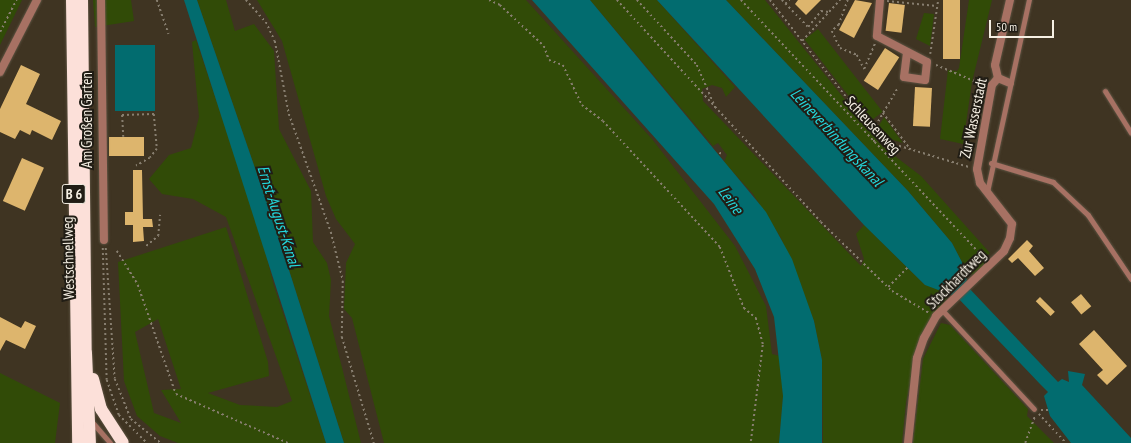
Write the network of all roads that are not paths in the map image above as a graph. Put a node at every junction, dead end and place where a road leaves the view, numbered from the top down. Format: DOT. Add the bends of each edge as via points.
graph roads {
  1 [pos="37,0"];
  2 [pos="72,0"];
  3 [pos="82,0"];
  4 [pos="101,0"];
  5 [pos="880,0"];
  6 [pos="1010,0"];
  7 [pos="1029,0"];
  8 [pos="907,52"];
  9 [pos="0,72"];
  10 [pos="998,78"];
  11 [pos="1010,83"];
  12 [pos="1105,91"];
  13 [pos="1131,133"];
  14 [pos="991,163"];
  15 [pos="987,192"];
  16 [pos="104,240"];
  17 [pos="1131,279"];
  18 [pos="939,313"];
  19 [pos="86,353"];
  20 [pos="1036,411"];
  21 [pos="88,416"];
  22 [pos="78,443"];
  23 [pos="90,443"];
  24 [pos="110,443"];
  25 [pos="123,443"];
  26 [pos="908,443"];
  1 -- 9 [label="street"];
  2 -- 22 [label="highway, Westschnellweg / B 6"];
  3 -- 19 [label="highway, Westschnellweg / B 6"];
  4 -- 16 [label="street, Am Großen Garten"];
  5 -- 8 [label="street" via="877,36"];
  6 -- 10 [label="street, Zur Wasserstadt" via="996,65"];
  7 -- 11 [label="lane"];
  8 -- 8 [label="street" via="927,62 924,80 904,77"];
  10 -- 11 [label="street"];
  10 -- 15 [label="street, Zur Wasserstadt" via="991,88 976,169"];
  11 -- 14 [label="lane"];
  12 -- 13 [label="lane"];
  14 -- 15 [label="lane"];
  14 -- 17 [label="lane" via="1054,182 1088,215"];
  15 -- 18 [label="street, Stockhardtweg" via="1012,224 1004,251"];
  18 -- 20 [label="lane"];
  18 -- 26 [label="street, Stockhardtweg" via="918,358"];
  19 -- 21 [label="highway, Westschnellweg / B 6"];
  19 -- 25 [label="highway" via="101,409"];
  21 -- 23 [label="highway, Westschnellweg / B 6"];
  21 -- 24 [label="lane"];
}
